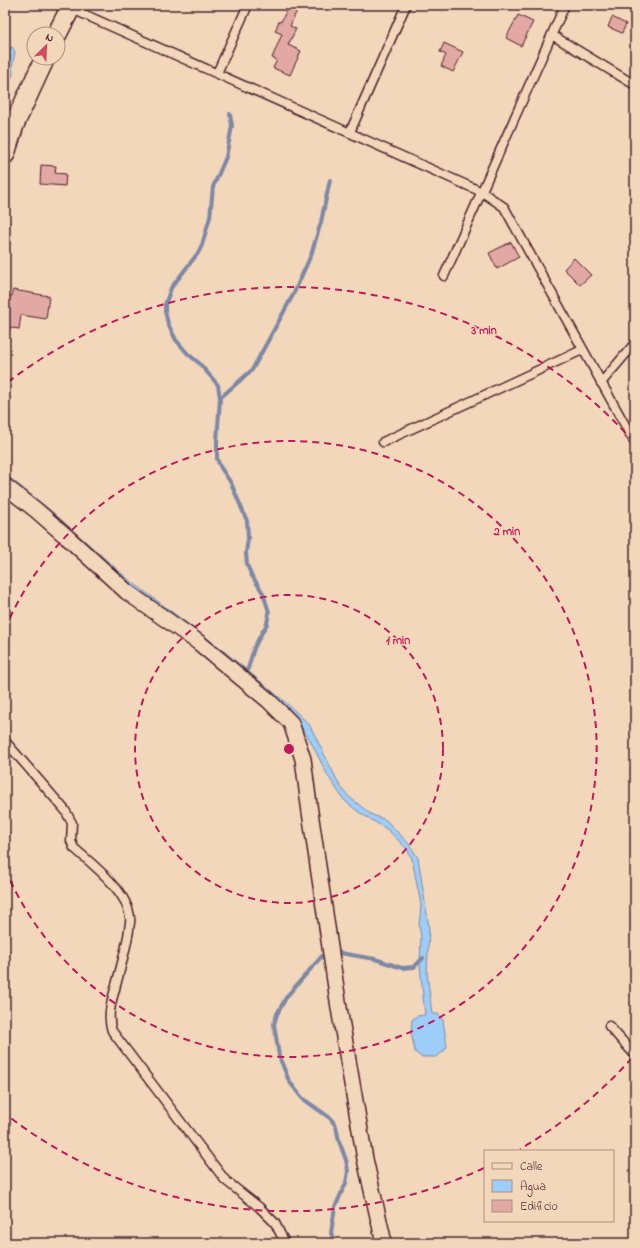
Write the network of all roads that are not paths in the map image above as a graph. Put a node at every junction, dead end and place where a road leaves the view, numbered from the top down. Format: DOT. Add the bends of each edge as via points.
graph roads {
  1 [pos="248,5"];
  2 [pos="406,5"];
  3 [pos="565,5"];
  4 [pos="71,6"];
  5 [pos="61,26"];
  6 [pos="552,35"];
  7 [pos="41,66"];
  8 [pos="217,73"];
  9 [pos="635,85"];
  10 [pos="350,132"];
  11 [pos="5,154"];
  12 [pos="482,192"];
  13 [pos="444,276"];
  14 [pos="635,342"];
  15 [pos="582,350"];
  16 [pos="601,383"];
  17 [pos="383,442"];
  18 [pos="635,444"];
  19 [pos="5,486"];
  20 [pos="5,741"];
  21 [pos="609,1026"];
  22 [pos="635,1055"];
  23 [pos="285,1243"];
  24 [pos="384,1243"];
  1 -- 8 [label="lane"];
  2 -- 10 [label="lane"];
  3 -- 6 [label="lane"];
  4 -- 5 [label="street"];
  4 -- 8 [label="lane"];
  6 -- 9 [label="lane"];
  6 -- 12 [label="lane"];
  7 -- 11 [label="street" via="14,125"];
  8 -- 10 [label="lane"];
  10 -- 12 [label="lane"];
  12 -- 13 [label="lane"];
  12 -- 15 [label="lane" via="504,206"];
  14 -- 16 [label="lane"];
  15 -- 16 [label="lane"];
  15 -- 17 [label="lane"];
  16 -- 18 [label="lane"];
  19 -- 24 [label="street" via="68,538 127,592 198,642 268,700 290,723 303,759 339,1008 365,1160"];
  20 -- 23 [label="lane" via="65,810 72,823 71,841 74,848 114,884 127,904 130,918 127,943 109,1016 112,1031 225,1180 275,1223"];
  21 -- 22 [label="lane"];
}
